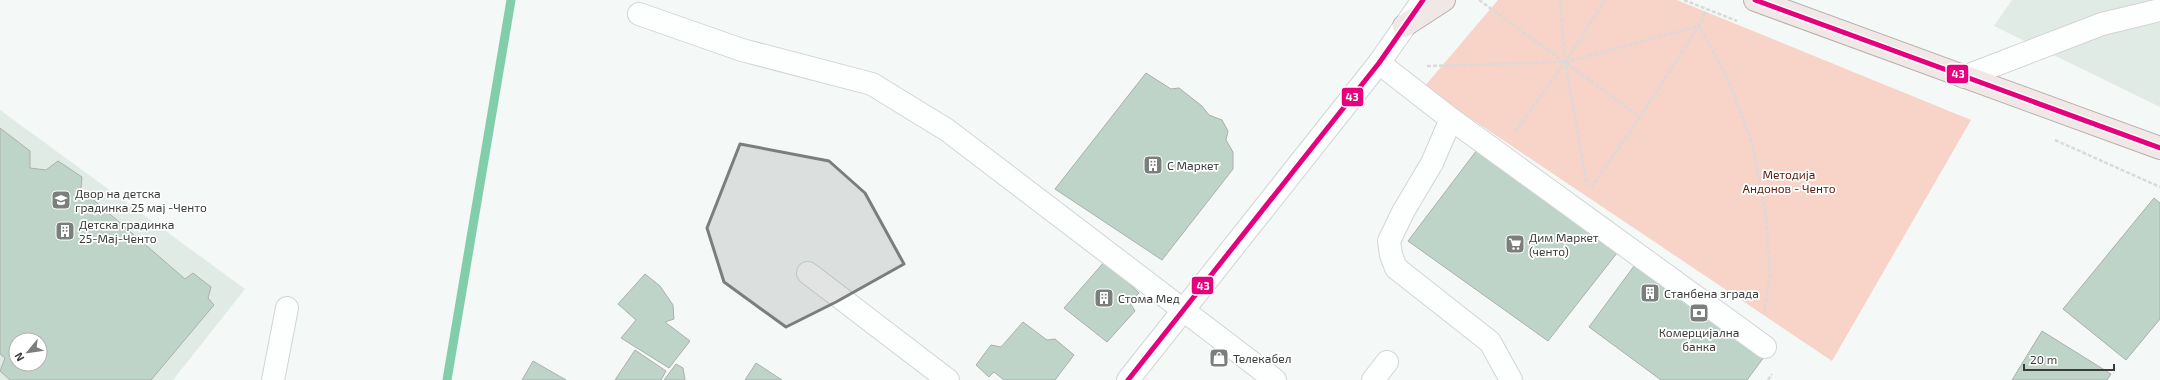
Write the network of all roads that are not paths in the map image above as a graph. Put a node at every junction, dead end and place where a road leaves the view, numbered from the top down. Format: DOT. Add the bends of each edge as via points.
graph roads {
  1 [pos="1413,0"];
  2 [pos="1423,0"];
  3 [pos="1444,0"];
  4 [pos="1755,0"];
  5 [pos="2160,10"];
  6 [pos="639,14"];
  7 [pos="1404,26"];
  8 [pos="1379,62"];
  9 [pos="1964,77"];
  10 [pos="1452,119"];
  11 [pos="2160,148"];
  12 [pos="808,273"];
  13 [pos="287,308"];
  14 [pos="1183,310"];
  15 [pos="1765,347"];
  16 [pos="1387,362"];
  17 [pos="273,380"];
  18 [pos="948,380"];
  19 [pos="1128,380"];
  20 [pos="1275,380"];
  21 [pos="1373,380"];
  22 [pos="1511,380"];
  1 -- 7 [label="main road"];
  2 -- 7 [label="street"];
  3 -- 7 [label="main road"];
  4 -- 9 [label="main road"];
  5 -- 9 [label="street" via="2102,24"];
  6 -- 14 [label="street" via="742,50 872,84 947,130"];
  7 -- 8 [label="street"];
  8 -- 10 [label="street"];
  8 -- 14 [label="street"];
  9 -- 11 [label="main road"];
  10 -- 15 [label="street"];
  10 -- 22 [label="street" via="1432,163 1389,240 1391,255 1396,268 1490,342"];
  12 -- 18 [label="street"];
  13 -- 17 [label="street"];
  14 -- 19 [label="street"];
  14 -- 20 [label="street"];
  16 -- 21 [label="street"];
}
